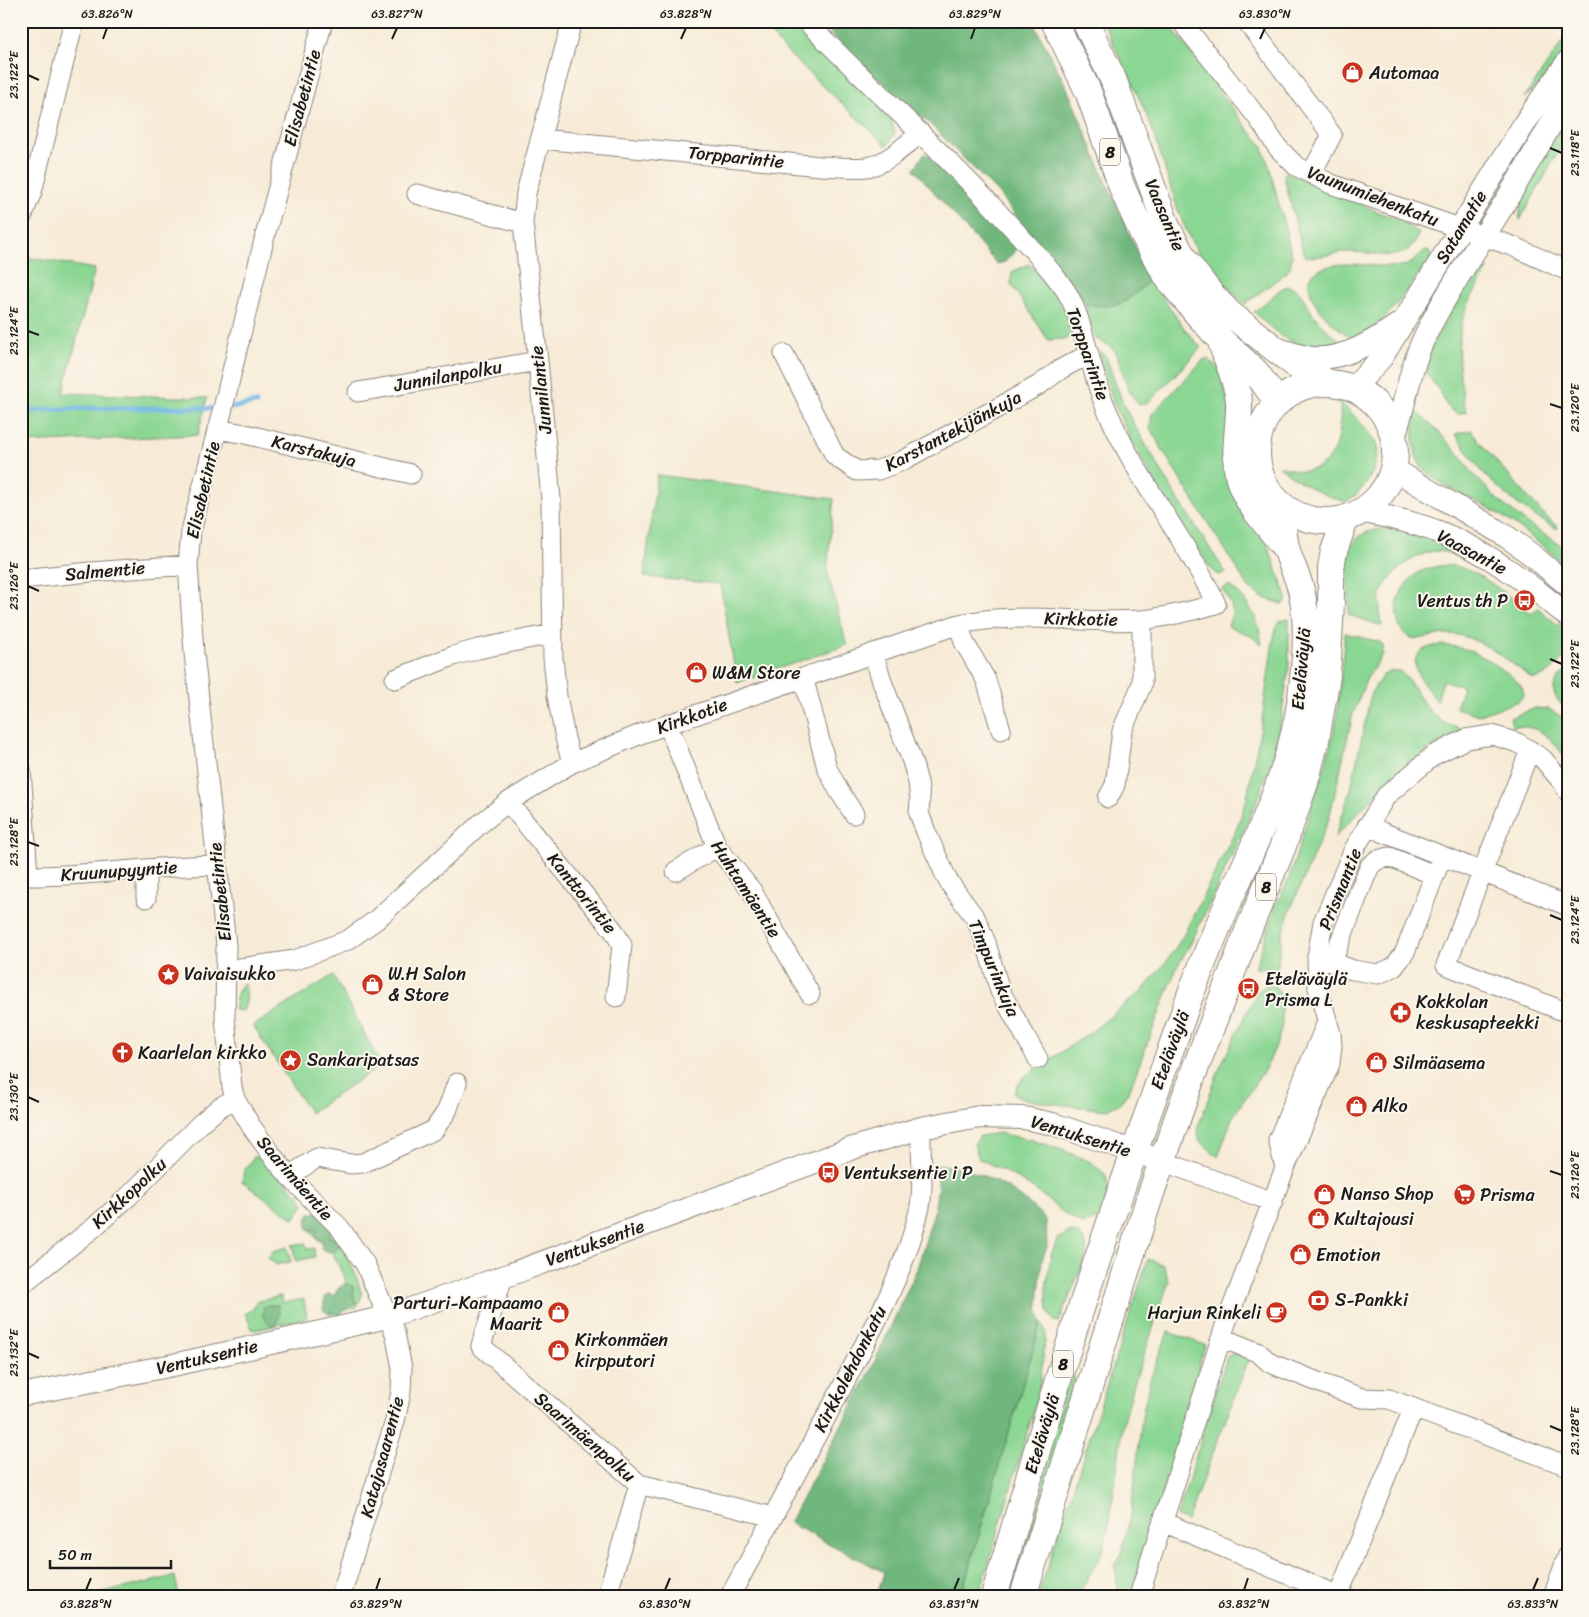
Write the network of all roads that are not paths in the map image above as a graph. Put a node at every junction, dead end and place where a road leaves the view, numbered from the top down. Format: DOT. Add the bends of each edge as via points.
graph roads {
  1 [pos="74,21"];
  2 [pos="322,21"];
  3 [pos="572,21"];
  4 [pos="806,21"];
  5 [pos="1054,21"];
  6 [pos="1085,21"];
  7 [pos="1181,21"];
  8 [pos="1246,21"];
  9 [pos="1568,61"];
  10 [pos="1568,96"];
  11 [pos="921,133"];
  12 [pos="541,139"];
  13 [pos="1311,174"];
  14 [pos="417,194"];
  15 [pos="21,219"];
  16 [pos="523,223"];
  17 [pos="1460,228"];
  18 [pos="1484,236"];
  19 [pos="1568,271"];
  20 [pos="1404,320"];
  21 [pos="1221,340"];
  22 [pos="1272,347"];
  23 [pos="784,354"];
  24 [pos="1089,354"];
  25 [pos="538,361"];
  26 [pos="1327,382"];
  27 [pos="1352,390"];
  28 [pos="358,392"];
  29 [pos="1276,402"];
  30 [pos="221,416"];
  31 [pos="1394,437"];
  32 [pos="1394,469"];
  33 [pos="411,474"];
  34 [pos="1281,505"];
  35 [pos="1354,516"];
  36 [pos="1287,551"];
  37 [pos="188,565"];
  38 [pos="21,579"];
  39 [pos="1568,586"];
  40 [pos="1216,604"];
  41 [pos="1568,616"];
  42 [pos="1142,620"];
  43 [pos="959,624"];
  44 [pos="552,634"];
  45 [pos="873,653"];
  46 [pos="800,678"];
  47 [pos="396,679"];
  48 [pos="668,725"];
  49 [pos="1001,730"];
  50 [pos="1530,750"];
  51 [pos="572,763"];
  52 [pos="21,769"];
  53 [pos="1568,792"];
  54 [pos="1108,798"];
  55 [pos="508,802"];
  56 [pos="854,814"];
  57 [pos="1367,826"];
  58 [pos="717,847"];
  59 [pos="1442,856"];
  60 [pos="216,865"];
  61 [pos="146,870"];
  62 [pos="676,871"];
  63 [pos="1483,872"];
  64 [pos="1434,875"];
  65 [pos="25,876"];
  66 [pos="146,898"];
  67 [pos="1568,906"];
  68 [pos="1324,960"];
  69 [pos="227,970"];
  70 [pos="810,994"];
  71 [pos="616,996"];
  72 [pos="1568,1013"];
  73 [pos="1038,1060"];
  74 [pos="457,1083"];
  75 [pos="235,1099"];
  76 [pos="921,1128"];
  77 [pos="1134,1152"];
  78 [pos="1162,1161"];
  79 [pos="289,1176"];
  80 [pos="1273,1202"];
  81 [pos="503,1277"];
  82 [pos="21,1285"];
  83 [pos="387,1318"];
  84 [pos="1222,1338"];
  85 [pos="21,1395"];
  86 [pos="1413,1409"];
  87 [pos="1568,1466"];
  88 [pos="639,1484"];
  89 [pos="773,1517"];
  90 [pos="1163,1522"];
  91 [pos="1568,1555"];
  92 [pos="341,1596"];
  93 [pos="607,1596"];
  94 [pos="730,1596"];
  95 [pos="994,1596"];
  96 [pos="1023,1596"];
  97 [pos="1139,1596"];
  98 [pos="1338,1596"];
  99 [pos="1553,1596"];
  1 -- 15 [label="street" via="32,192"];
  2 -- 30 [label="street, Elisabetintie"];
  3 -- 12 [label="street, Junnilantie"];
  4 -- 11 [label="street, Torpparintie"];
  5 -- 21 [label="highway, Vaasantie / 8" via="1088,91 1123,190 1143,234 1170,281"];
  6 -- 22 [label="highway, Vaasantie / 8" via="1113,79 1167,227 1184,259 1229,313"];
  7 -- 13 [label="street, Vaunumiehenkatu" via="1278,148 1296,166"];
  8 -- 13 [label="street" via="1332,135"];
  9 -- 17 [label="main road, Satamatie" via="1526,121"];
  10 -- 18 [label="main road, Satamatie"];
  11 -- 12 [label="street, Torpparintie" via="889,157 872,166 855,168"];
  11 -- 24 [label="street, Torpparintie" via="1040,258 1066,292 1080,322"];
  12 -- 16 [label="street, Junnilantie" via="526,193"];
  13 -- 17 [label="street, Vaunumiehenkatu" via="1367,197"];
  14 -- 16 [label="street"];
  16 -- 25 [label="street, Junnilantie"];
  17 -- 18 [label="street, Vaunumiehenkatu"];
  17 -- 20 [label="main road, Satamatie"];
  18 -- 19 [label="street, Vaunumiehenkatu"];
  18 -- 31 [label="main road, Satamatie" via="1426,332"];
  20 -- 22 [label="main road" via="1377,339 1340,354 1312,358"];
  20 -- 27 [label="main road, Satamatie" via="1382,357"];
  21 -- 29 [label="highway, Vaasantie" via="1255,371"];
  21 -- 36 [label="highway" via="1239,399 1236,453 1241,486"];
  22 -- 26 [label="highway, Vaasantie / 8" via="1297,366"];
  23 -- 24 [label="street, Karstantekijänkuja" via="835,456 857,471 867,471 902,461"];
  24 -- 40 [label="street, Torpparintie" via="1115,427"];
  25 -- 28 [label="street, Junnilanpolku"];
  25 -- 44 [label="street, Junnilantie" via="551,499"];
  26 -- 27 [label="highway"];
  26 -- 29 [label="highway" via="1296,389"];
  27 -- 31 [label="highway" via="1376,407"];
  29 -- 34 [label="highway" via="1265,418 1255,452 1269,491"];
  30 -- 33 [label="street, Karstakuja" via="245,434"];
  30 -- 37 [label="street, Elisabetintie" via="191,531"];
  31 -- 32 [label="highway"];
  32 -- 35 [label="highway" via="1383,491"];
  32 -- 39 [label="main road, Vaasantie" via="1508,538"];
  34 -- 35 [label="highway" via="1316,521 1334,522"];
  34 -- 36 [label="highway, Eteläväylä"];
  35 -- 41 [label="main road, Vaasantie" via="1416,524 1465,544 1498,563"];
  35 -- 78 [label="highway, Eteläväylä / 8" via="1334,551 1331,567 1328,676 1305,783"];
  36 -- 77 [label="highway, Eteläväylä / 8" via="1296,573 1306,618 1298,715 1288,760 1252,852 1202,964"];
  37 -- 38 [label="street, Salmentie"];
  37 -- 60 [label="street, Elisabetintie"];
  40 -- 42 [label="street, Kirkkotie"];
  42 -- 43 [label="street, Kirkkotie" via="1008,617"];
  42 -- 54 [label="street" via="1142,684 1122,732 1115,785"];
  43 -- 45 [label="street, Kirkkotie"];
  43 -- 49 [label="street" via="964,642 986,680"];
  44 -- 47 [label="street" via="478,648"];
  44 -- 51 [label="street, Junnilantie" via="557,696"];
  45 -- 46 [label="street, Kirkkotie"];
  45 -- 73 [label="street, Timpurinkuja" via="912,761 918,782 919,813 926,832 948,881 976,918 1000,991"];
  46 -- 48 [label="street, Kirkkotie"];
  46 -- 56 [label="street" via="806,688 827,768"];
  48 -- 51 [label="street, Kirkkotie"];
  48 -- 58 [label="street, Huhtamäentie"];
  50 -- 53 [label="street, Prismantie" via="1543,759"];
  50 -- 57 [label="street, Prismantie" via="1507,738 1492,735 1466,739 1450,746 1434,755 1386,796"];
  50 -- 63 [label="street"];
  51 -- 55 [label="street, Kirkkotie"];
  52 -- 65 [label="street"];
  55 -- 69 [label="street, Kirkkotie" via="376,920 348,940 295,960"];
  55 -- 71 [label="street, Kanttorintie" via="614,930 622,945"];
  57 -- 59 [label="street"];
  57 -- 68 [label="street, Prismantie" via="1323,922"];
  58 -- 62 [label="street"];
  58 -- 70 [label="street, Huhtamäentie" via="752,891"];
  59 -- 63 [label="street"];
  59 -- 64 [label="street"];
  60 -- 61 [label="street, Kruunupyyntie"];
  60 -- 69 [label="street, Elisabetintie"];
  61 -- 65 [label="street, Kruunupyyntie"];
  61 -- 66 [label="street"];
  63 -- 67 [label="street"];
  63 -- 72 [label="street" via="1446,965"];
  64 -- 68 [label="street" via="1404,952 1394,967 1378,974"];
  64 -- 68 [label="street" via="1390,857 1377,860 1370,866"];
  68 -- 80 [label="street, Prismantie" via="1318,988 1332,1045 1330,1064"];
  69 -- 75 [label="street, Saarimäentie" via="225,1018"];
  74 -- 79 [label="street" via="447,1111 434,1130 363,1163 317,1158"];
  75 -- 79 [label="street, Saarimäentie"];
  75 -- 82 [label="street, Kirkkopolku" via="200,1124 92,1229"];
  76 -- 77 [label="main road, Ventuksentie" via="979,1117 1024,1118 1053,1124"];
  76 -- 81 [label="main road, Ventuksentie" via="853,1148"];
  76 -- 89 [label="street, Kirkkolehdonkatu" via="922,1191 912,1235 888,1296"];
  77 -- 78 [label="main road, Ventuksentie"];
  77 -- 95 [label="highway, Eteläväylä / 8" via="1069,1345"];
  78 -- 80 [label="street"];
  78 -- 96 [label="highway, Eteläväylä / 8"];
  79 -- 83 [label="street, Saarimäentie" via="340,1228 365,1264"];
  80 -- 84 [label="street, Prismantie"];
  81 -- 83 [label="main road, Ventuksentie"];
  81 -- 88 [label="street, Saarimäenpolku" via="481,1346"];
  83 -- 85 [label="main road, Ventuksentie"];
  83 -- 92 [label="street, Katajasaarentie" via="399,1351 401,1392 395,1422"];
  84 -- 86 [label="street" via="1259,1353 1270,1363 1323,1384 1362,1398 1389,1400"];
  84 -- 90 [label="street, Prismantie"];
  86 -- 87 [label="street"];
  86 -- 98 [label="street"];
  88 -- 89 [label="street, Saarimäenpolku"];
  88 -- 93 [label="street"];
  89 -- 94 [label="street, Kirkkolehdonkatu"];
  90 -- 97 [label="street, Prismantie"];
  90 -- 98 [label="street"];
  91 -- 99 [label="street"];
}
